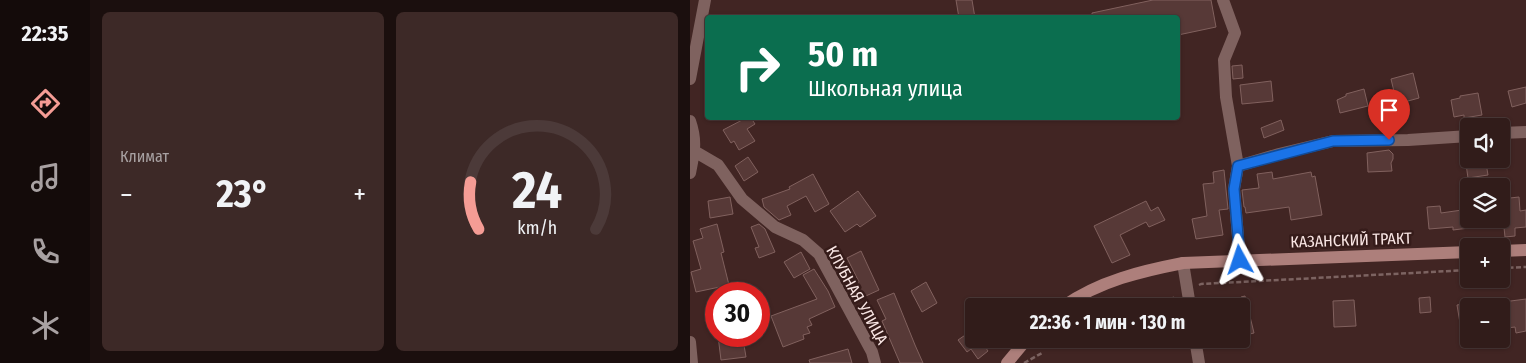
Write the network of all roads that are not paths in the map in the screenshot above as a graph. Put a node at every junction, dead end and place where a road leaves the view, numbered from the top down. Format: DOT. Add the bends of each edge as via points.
graph roads {
  1 [pos="705,0"];
  2 [pos="1223,0"];
  3 [pos="690,79"];
  4 [pos="690,121"];
  5 [pos="1526,132"];
  6 [pos="1510,133"];
  7 [pos="1460,137"];
  8 [pos="694,151"];
  9 [pos="1238,166"];
  10 [pos="690,173"];
  11 [pos="1526,250"];
  12 [pos="1510,251"];
  13 [pos="1460,252"];
  14 [pos="1240,260"];
  15 [pos="1184,263"];
  16 [pos="1077,298"];
  17 [pos="1189,298"];
  18 [pos="690,342"];
  19 [pos="1020,348"];
  20 [pos="1197,348"];
  21 [pos="692,363"];
  22 [pos="875,363"];
  23 [pos="1007,363"];
  24 [pos="1199,363"];
  1 -- 3 [label="street"];
  2 -- 9 [label="street" via="1236,33 1224,60 1226,97"];
  4 -- 8 [label="street"];
  5 -- 6 [label="street"];
  7 -- 9 [label="street" via="1333,141"];
  8 -- 10 [label="street"];
  8 -- 22 [label="street, КЛУБНАЯ УЛИЦА" via="718,165 742,199 775,227 803,240 819,254"];
  9 -- 14 [label="street" via="1234,189"];
  11 -- 12 [label="street"];
  13 -- 14 [label="street, КАЗАНСКИЙ ТРАКТ"];
  14 -- 15 [label="street, КАЗАНСКИЙ ТРАКТ"];
  15 -- 16 [label="street, КАЗАНСКИЙ ТРАКТ" via="1125,276"];
  15 -- 17 [label="street"];
  18 -- 21 [label="street"];
  19 -- 23 [label="street"];
  20 -- 24 [label="street"];
}
